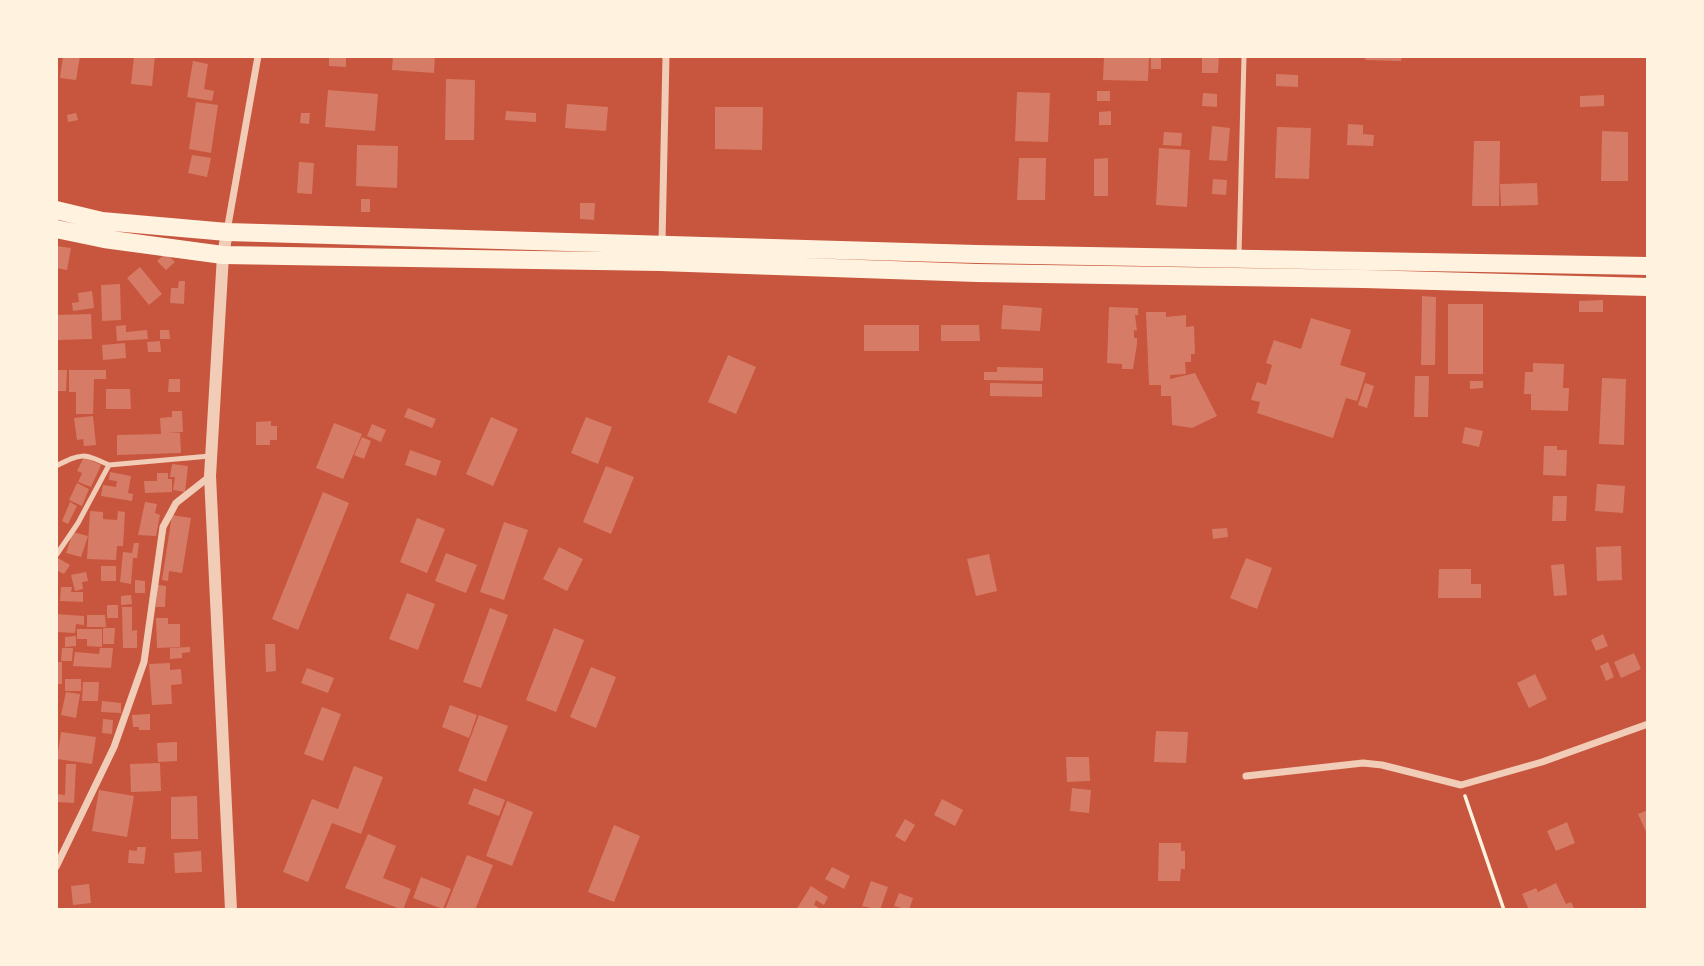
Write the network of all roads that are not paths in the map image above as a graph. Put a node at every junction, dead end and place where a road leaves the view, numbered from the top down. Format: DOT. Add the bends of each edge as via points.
graph roads {
  1 [pos="258,56"];
  2 [pos="666,56"];
  3 [pos="1244,56"];
  4 [pos="56,210"];
  5 [pos="56,229"];
  6 [pos="227,232"];
  7 [pos="662,243"];
  8 [pos="976,254"];
  9 [pos="223,255"];
  10 [pos="1238,258"];
  11 [pos="1648,266"];
  12 [pos="1363,270"];
  13 [pos="977,273"];
  14 [pos="1239,276"];
  15 [pos="1648,287"];
  16 [pos="210,456"];
  17 [pos="109,465"];
  18 [pos="56,466"];
  19 [pos="209,476"];
  20 [pos="57,554"];
  21 [pos="1648,724"];
  22 [pos="1246,776"];
  23 [pos="56,867"];
  24 [pos="232,910"];
  1 -- 6 [label="street"];
  2 -- 7 [label="street"];
  3 -- 10 [label="lane"];
  4 -- 6 [label="highway" via="102,221"];
  5 -- 9 [label="highway"];
  6 -- 7 [label="highway"];
  6 -- 9 [label="street"];
  7 -- 8 [label="highway"];
  8 -- 10 [label="highway"];
  8 -- 13 [label="highway"];
  9 -- 13 [label="highway"];
  9 -- 16 [label="street"];
  10 -- 12 [label="highway"];
  10 -- 14 [label="lane"];
  11 -- 12 [label="highway"];
  12 -- 14 [label="highway"];
  12 -- 15 [label="highway"];
  13 -- 14 [label="highway"];
  16 -- 17 [label="lane"];
  16 -- 19 [label="street"];
  17 -- 18 [label="lane" via="86,455"];
  17 -- 20 [label="lane"];
  19 -- 23 [label="street" via="176,503 163,527 144,662 114,747"];
  19 -- 24 [label="street"];
  21 -- 22 [label="street" via="1461,785 1363,763"];
}
